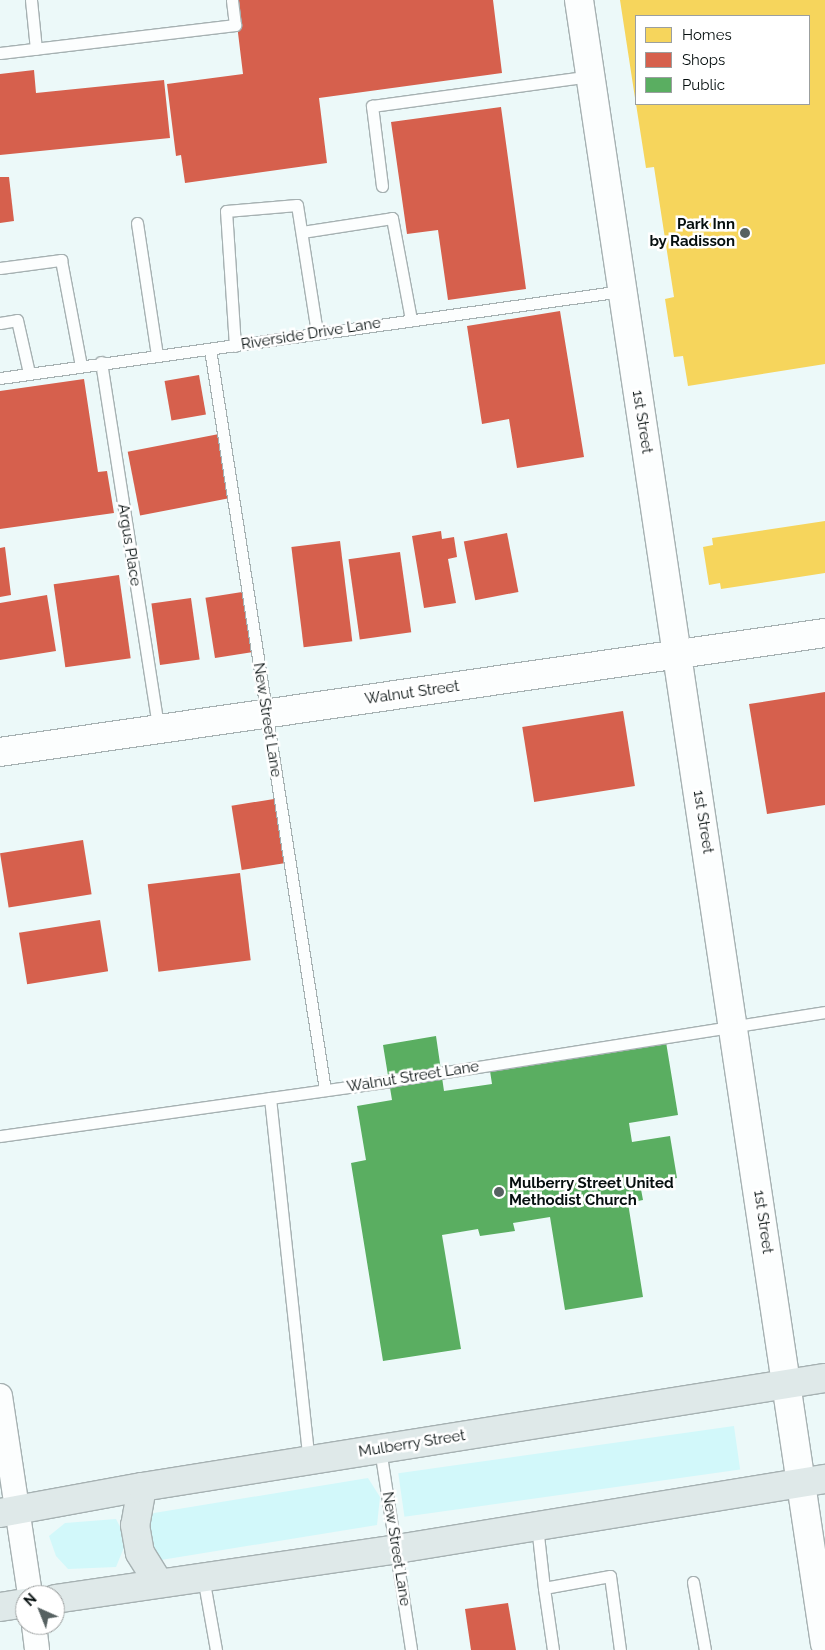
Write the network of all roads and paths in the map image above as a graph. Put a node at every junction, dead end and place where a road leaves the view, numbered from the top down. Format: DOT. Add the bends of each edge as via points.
graph roads {
  1 [pos="31,0"];
  2 [pos="232,0"];
  3 [pos="579,0"];
  4 [pos="36,48"];
  5 [pos="0,53"];
  6 [pos="590,76"];
  7 [pos="382,186"];
  8 [pos="137,223"];
  9 [pos="302,232"];
  10 [pos="0,268"];
  11 [pos="622,291"];
  12 [pos="411,320"];
  13 [pos="0,323"];
  14 [pos="317,332"];
  15 [pos="235,346"];
  16 [pos="210,349"];
  17 [pos="156,356"];
  18 [pos="101,362"];
  19 [pos="81,366"];
  20 [pos="28,374"];
  21 [pos="0,378"];
  22 [pos="825,633"];
  23 [pos="678,654"];
  24 [pos="266,714"];
  25 [pos="158,728"];
  26 [pos="0,752"];
  27 [pos="825,1012"];
  28 [pos="734,1026"];
  29 [pos="325,1090"];
  30 [pos="270,1098"];
  31 [pos="0,1136"];
  32 [pos="825,1378"];
  33 [pos="786,1384"];
  34 [pos="0,1396"];
  35 [pos="380,1449"];
  36 [pos="309,1460"];
  37 [pos="813,1480"];
  38 [pos="142,1487"];
  39 [pos="9,1512"];
  40 [pos="536,1526"];
  41 [pos="397,1549"];
  42 [pos="203,1576"];
  43 [pos="158,1582"];
  44 [pos="693,1582"];
  45 [pos="27,1585"];
  46 [pos="544,1588"];
  47 [pos="65,1596"];
  48 [pos="15,1605"];
  49 [pos="0,1607"];
  50 [pos="35,1635"];
  51 [pos="825,1644"];
  52 [pos="37,1650"];
  53 [pos="216,1650"];
  54 [pos="410,1650"];
  55 [pos="553,1650"];
  56 [pos="620,1650"];
  57 [pos="705,1650"];
  1 -- 4 [label="lane"];
  2 -- 4 [label="lane" via="235,25"];
  3 -- 6 [label="street, 1st Street"];
  4 -- 5 [label="lane"];
  6 -- 7 [label="lane" via="372,106"];
  6 -- 11 [label="street, 1st Street"];
  8 -- 17 [label="lane"];
  9 -- 12 [label="lane" via="392,218"];
  9 -- 14 [label="lane"];
  9 -- 15 [label="lane" via="297,205 226,211"];
  10 -- 19 [label="lane" via="61,260"];
  11 -- 12 [label="lane, Riverside Drive Lane"];
  11 -- 23 [label="street, 1st Street"];
  12 -- 14 [label="lane, Riverside Drive Lane"];
  13 -- 20 [label="lane" via="17,320"];
  14 -- 15 [label="lane, Riverside Drive Lane"];
  15 -- 16 [label="lane, Riverside Drive Lane"];
  16 -- 17 [label="lane, Riverside Drive Lane"];
  16 -- 24 [label="lane, New Street Lane"];
  17 -- 18 [label="lane, Riverside Drive Lane"];
  18 -- 19 [label="lane, Riverside Drive Lane"];
  18 -- 25 [label="lane, Argus Place"];
  19 -- 20 [label="lane, Riverside Drive Lane"];
  20 -- 21 [label="lane, Riverside Drive Lane"];
  22 -- 23 [label="street, Walnut Street"];
  23 -- 24 [label="street, Walnut Street"];
  23 -- 28 [label="street, 1st Street"];
  24 -- 25 [label="street, Walnut Street"];
  24 -- 29 [label="lane, New Street Lane"];
  25 -- 26 [label="street, Walnut Street"];
  27 -- 28 [label="lane, Walnut Street Lane"];
  28 -- 29 [label="lane, Walnut Street Lane"];
  28 -- 33 [label="street, 1st Street"];
  29 -- 30 [label="lane, Walnut Street Lane"];
  30 -- 31 [label="lane, Walnut Street Lane"];
  30 -- 36 [label="lane"];
  32 -- 33 [label="main road, Mulberry Street"];
  33 -- 35 [label="main road, Mulberry Street"];
  33 -- 37 [label="street, 1st Street"];
  34 -- 39 [label="street"];
  35 -- 36 [label="main road, Mulberry Street"];
  35 -- 41 [label="lane, New Street Lane"];
  36 -- 38 [label="main road, Mulberry Street"];
  37 -- 40 [label="main road"];
  37 -- 51 [label="street, 1st Street"];
  38 -- 39 [label="main road, Mulberry Street"];
  38 -- 43 [label="main road" via="135,1525 140,1553"];
  39 -- 45 [label="street"];
  40 -- 41 [label="main road"];
  40 -- 46 [label="lane"];
  41 -- 42 [label="main road"];
  41 -- 54 [label="lane, New Street Lane"];
  42 -- 43 [label="main road"];
  42 -- 53 [label="lane"];
  43 -- 47 [label="main road"];
  44 -- 57 [label="lane"];
  46 -- 55 [label="lane"];
  46 -- 56 [label="lane" via="610,1576"];
  48 -- 49 [label="main road"];
  50 -- 52 [label="street"];
}
